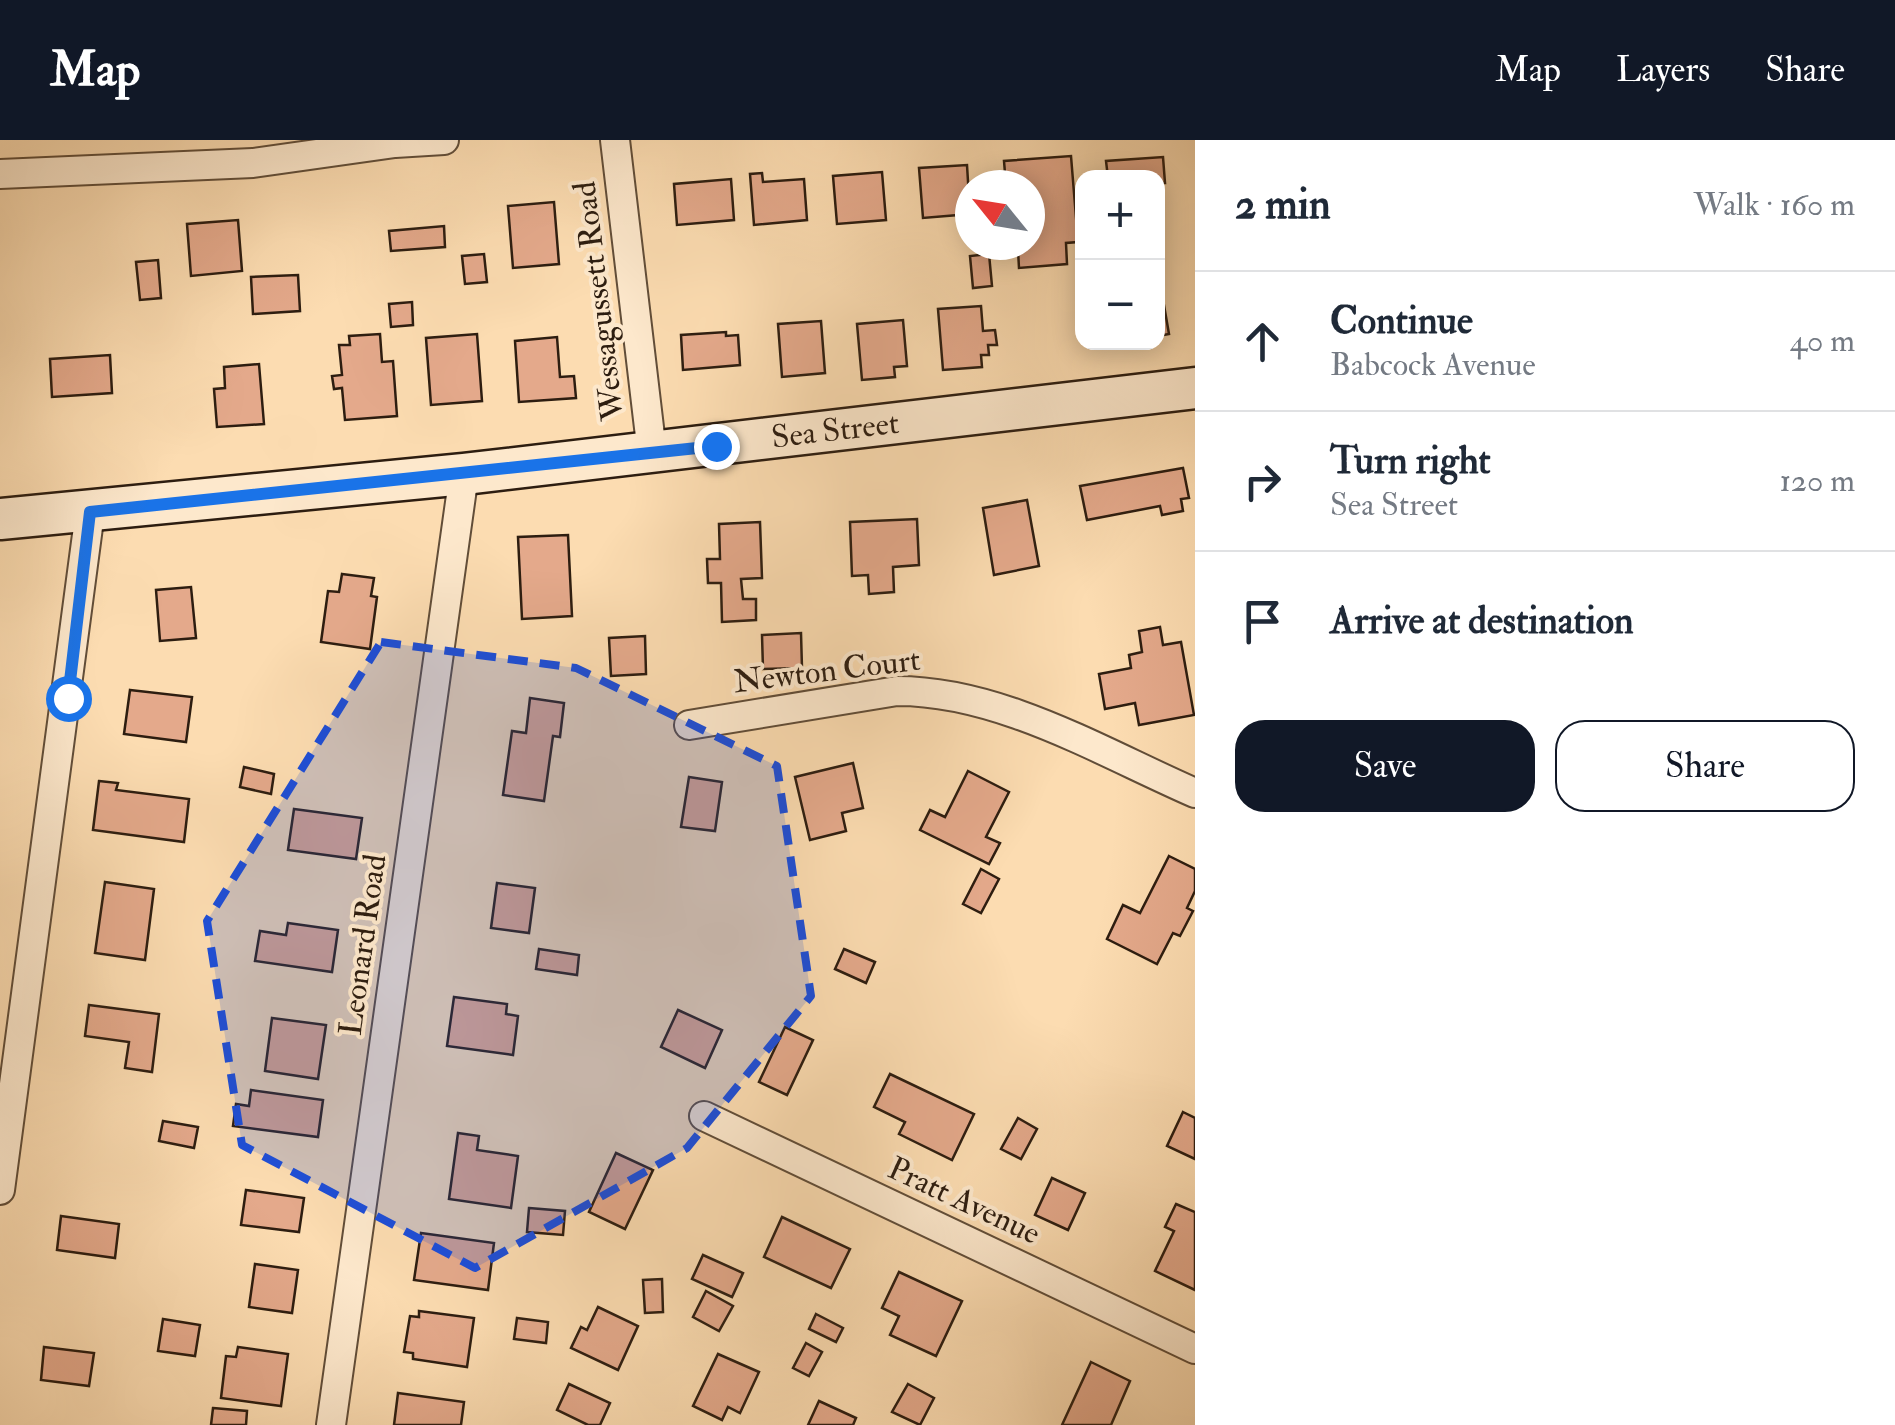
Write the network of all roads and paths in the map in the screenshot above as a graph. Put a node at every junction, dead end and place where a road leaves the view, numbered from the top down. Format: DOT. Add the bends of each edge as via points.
graph roads {
  1 [pos="444,140"];
  2 [pos="615,140"];
  3 [pos="0,174"];
  4 [pos="1195,388"];
  5 [pos="652,453"];
  6 [pos="464,474"];
  7 [pos="90,512"];
  8 [pos="0,518"];
  9 [pos="689,725"];
  10 [pos="1195,793"];
  11 [pos="704,1116"];
  12 [pos="0,1190"];
  13 [pos="1195,1349"];
  14 [pos="331,1425"];
  1 -- 3 [label="street" via="253,162"];
  2 -- 5 [label="street, Wessagussett Road"];
  4 -- 5 [label="street, Sea Street"];
  5 -- 6 [label="street, Sea Street"];
  6 -- 7 [label="street, Sea Street"];
  6 -- 14 [label="street, Leonard Road"];
  7 -- 8 [label="street, Sea Street"];
  7 -- 12 [label="street"];
  9 -- 10 [label="street, Newton Court" via="930,691 1007,710"];
  11 -- 13 [label="street, Pratt Avenue"];
}
